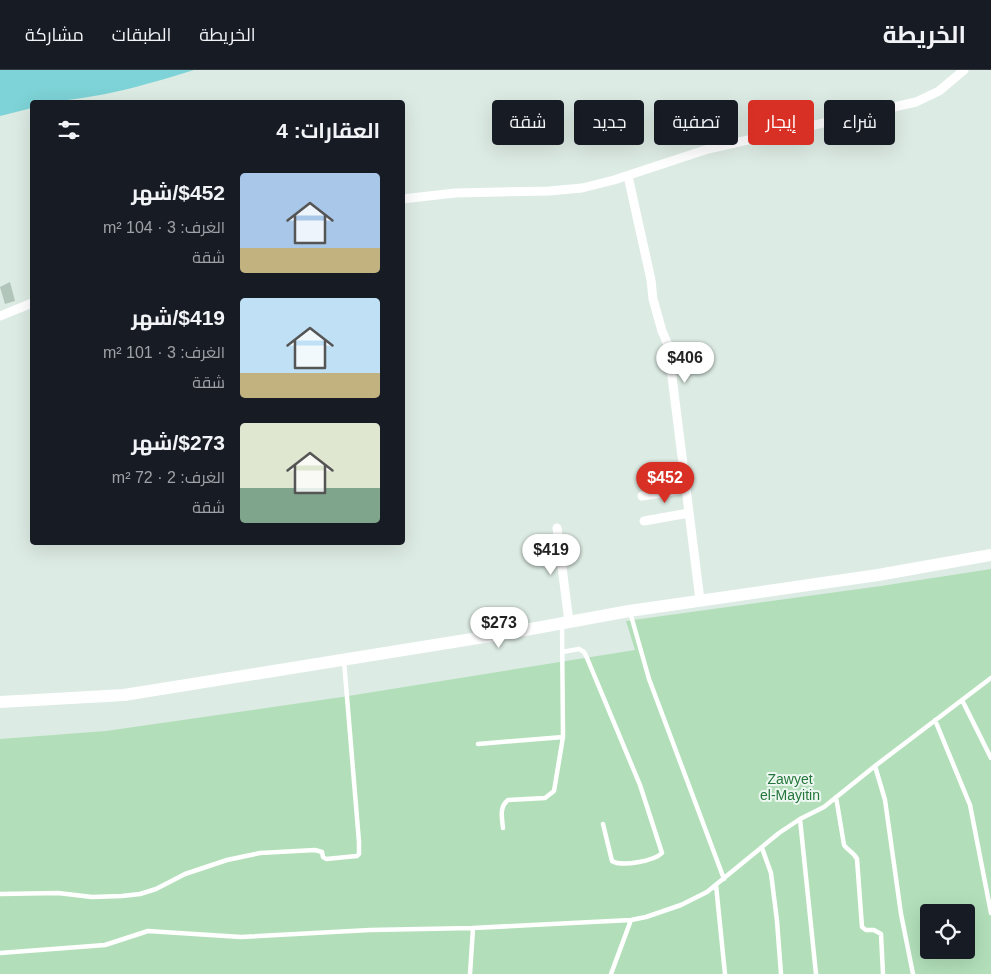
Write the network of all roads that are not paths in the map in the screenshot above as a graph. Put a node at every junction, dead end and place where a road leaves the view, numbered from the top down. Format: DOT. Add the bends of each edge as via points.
graph roads {
  1 [pos="964,70"];
  2 [pos="628,176"];
  3 [pos="405,200"];
  4 [pos="30,303"];
  5 [pos="0,316"];
  6 [pos="686,489"];
  7 [pos="642,496"];
  8 [pos="689,513"];
  9 [pos="644,521"];
  10 [pos="558,528"];
  11 [pos="991,555"];
  12 [pos="700,600"];
  13 [pos="630,611"];
  14 [pos="566,623"];
  15 [pos="562,652"];
  16 [pos="344,660"];
  17 [pos="991,678"];
  18 [pos="962,700"];
  19 [pos="0,702"];
  20 [pos="935,720"];
  21 [pos="563,737"];
  22 [pos="478,744"];
  23 [pos="991,758"];
  24 [pos="875,766"];
  25 [pos="836,798"];
  26 [pos="800,819"];
  27 [pos="603,824"];
  28 [pos="503,828"];
  29 [pos="762,848"];
  30 [pos="724,879"];
  31 [pos="716,885"];
  32 [pos="0,894"];
  33 [pos="991,913"];
  34 [pos="631,920"];
  35 [pos="473,928"];
  36 [pos="0,953"];
  37 [pos="470,974"];
  38 [pos="611,974"];
  39 [pos="724,974"];
  40 [pos="781,974"];
  41 [pos="816,974"];
  42 [pos="884,974"];
  43 [pos="913,974"];
  1 -- 2 [label="street" via="939,91 916,102 708,149"];
  2 -- 3 [label="street" via="566,190 455,193"];
  2 -- 6 [label="street" via="653,299 668,345"];
  4 -- 5 [label="street"];
  6 -- 7 [label="street"];
  6 -- 8 [label="street"];
  8 -- 9 [label="street"];
  8 -- 12 [label="street"];
  10 -- 14 [label="street"];
  11 -- 12 [label="main road" via="878,576"];
  12 -- 13 [label="main road"];
  13 -- 14 [label="main road"];
  13 -- 30 [label="lane" via="649,679"];
  14 -- 15 [label="lane"];
  14 -- 16 [label="main road"];
  15 -- 21 [label="lane"];
  15 -- 27 [label="lane" via="579,649 587,658 640,786 662,853 654,858 614,863"];
  16 -- 19 [label="main road" via="124,695"];
  16 -- 32 [label="lane" via="359,842 357,856 326,859 322,852 315,850 260,853 186,874 140,894 122,896"];
  17 -- 18 [label="lane"];
  18 -- 20 [label="lane"];
  18 -- 23 [label="lane"];
  20 -- 24 [label="lane"];
  20 -- 33 [label="lane" via="970,805"];
  21 -- 22 [label="lane"];
  21 -- 28 [label="lane" via="554,791 545,798 508,800 502,808"];
  24 -- 25 [label="lane"];
  24 -- 43 [label="lane" via="885,800"];
  25 -- 26 [label="lane"];
  25 -- 42 [label="lane" via="844,844 857,859 862,927 882,934"];
  26 -- 29 [label="lane"];
  26 -- 41 [label="lane"];
  29 -- 30 [label="lane"];
  29 -- 40 [label="lane" via="771,873"];
  30 -- 31 [label="lane"];
  31 -- 34 [label="lane" via="694,900"];
  31 -- 39 [label="lane"];
  34 -- 35 [label="lane"];
  34 -- 38 [label="lane"];
  35 -- 36 [label="lane" via="241,937 148,931 106,945"];
  35 -- 37 [label="lane"];
}
